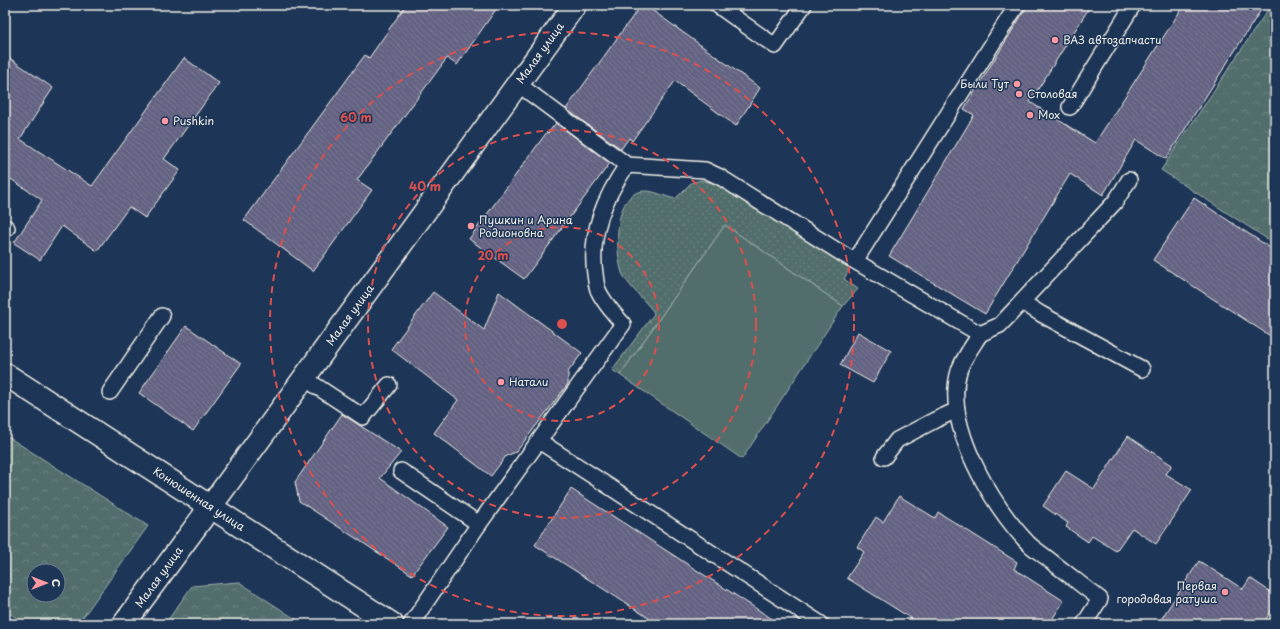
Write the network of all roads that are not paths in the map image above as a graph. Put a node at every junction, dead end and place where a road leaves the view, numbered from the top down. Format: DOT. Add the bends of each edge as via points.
graph roads {
  1 [pos="575,5"];
  2 [pos="717,5"];
  3 [pos="804,5"];
  4 [pos="1017,5"];
  5 [pos="1133,5"];
  6 [pos="518,84"];
  7 [pos="1070,107"];
  8 [pos="627,165"];
  9 [pos="1130,180"];
  10 [pos="855,261"];
  11 [pos="1022,302"];
  12 [pos="162,316"];
  13 [pos="980,334"];
  14 [pos="1142,369"];
  15 [pos="5,374"];
  16 [pos="304,378"];
  17 [pos="389,385"];
  18 [pos="110,392"];
  19 [pos="957,410"];
  20 [pos="539,441"];
  21 [pos="884,458"];
  22 [pos="401,471"];
  23 [pos="211,506"];
  24 [pos="479,524"];
  25 [pos="124,624"];
  26 [pos="392,624"];
  27 [pos="411,624"];
  28 [pos="821,624"];
  29 [pos="1084,624"];
  1 -- 6 [label="street, Малая улица"];
  2 -- 3 [label="lane" via="775,46"];
  4 -- 10 [label="lane"];
  5 -- 7 [label="lane"];
  6 -- 8 [label="lane"];
  6 -- 16 [label="street, Малая улица"];
  8 -- 10 [label="lane" via="704,170"];
  8 -- 20 [label="lane" via="605,202 598,221 594,266 598,291 623,324"];
  9 -- 11 [label="lane" via="1115,202"];
  10 -- 13 [label="lane"];
  11 -- 13 [label="lane" via="1000,325"];
  11 -- 14 [label="lane"];
  12 -- 18 [label="lane"];
  13 -- 19 [label="lane" via="959,370 956,389"];
  15 -- 23 [label="street, Конюшенная улица"];
  16 -- 17 [label="lane" via="363,417"];
  16 -- 23 [label="street, Малая улица"];
  19 -- 21 [label="lane" via="897,440"];
  19 -- 29 [label="lane" via="962,433 977,469 1004,516 1029,543 1100,599"];
  20 -- 24 [label="lane"];
  20 -- 28 [label="lane"];
  22 -- 24 [label="lane"];
  23 -- 25 [label="street, Малая улица"];
  23 -- 26 [label="street, Конюшенная улица"];
  24 -- 27 [label="lane"];
}
